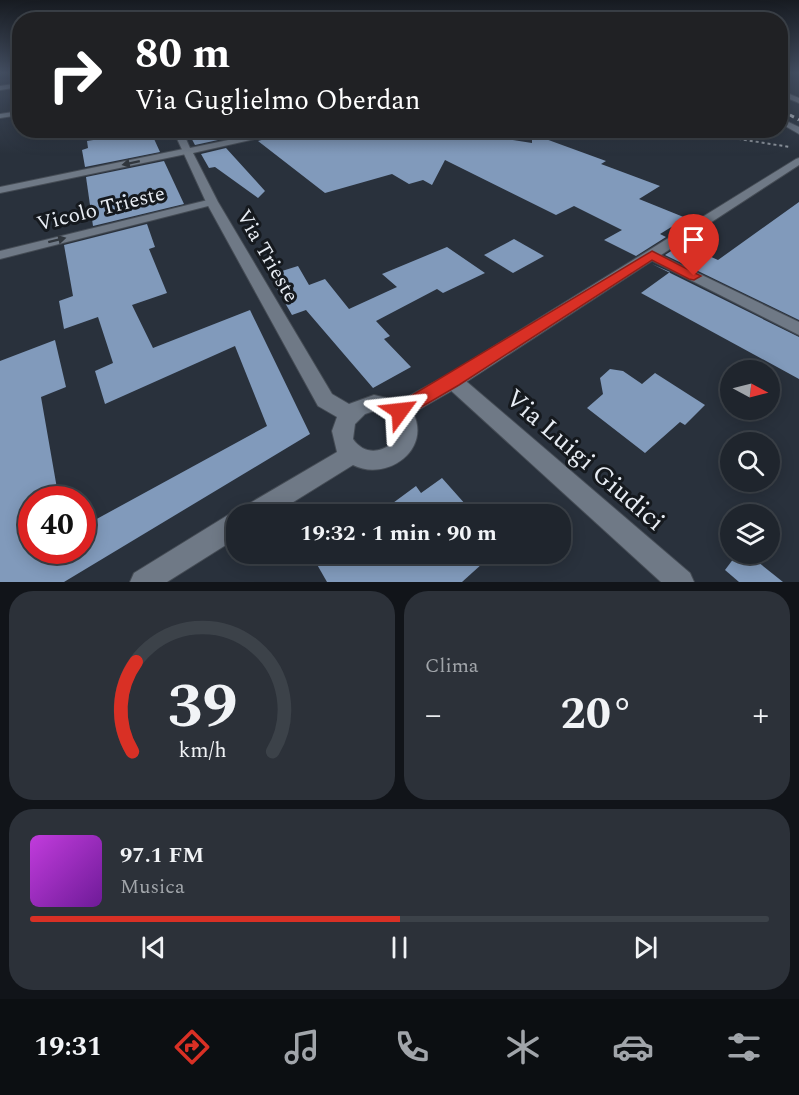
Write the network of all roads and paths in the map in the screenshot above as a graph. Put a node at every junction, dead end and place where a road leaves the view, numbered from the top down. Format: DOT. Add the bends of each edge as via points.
graph roads {
  1 [pos="181,138"];
  2 [pos="252,138"];
  3 [pos="735,138"];
  4 [pos="786,146"];
  5 [pos="188,151"];
  6 [pos="799,161"];
  7 [pos="0,190"];
  8 [pos="212,202"];
  9 [pos="0,255"];
  10 [pos="652,255"];
  11 [pos="799,329"];
  12 [pos="453,381"];
  13 [pos="400,411"];
  14 [pos="349,414"];
  15 [pos="352,454"];
  16 [pos="270,504"];
  17 [pos="226,531"];
  18 [pos="143,582"];
  19 [pos="681,582"];
  1 -- 5 [label="street, Via Trieste"];
  2 -- 5 [label="street"];
  3 -- 4 [label="path"];
  5 -- 7 [label="street, one-way"];
  5 -- 8 [label="street, Via Trieste"];
  6 -- 10 [label="street"];
  9 -- 8 [label="street, Vicolo Trieste, one-way"];
  8 -- 14 [label="street, Via Trieste" via="326,400"];
  10 -- 11 [label="street"];
  10 -- 12 [label="street"];
  12 -- 13 [label="street"];
  12 -- 19 [label="street, Via Luigi Giudici"];
  13 -- 14 [label="street" via="374,403"];
  13 -- 15 [label="street" via="409,426 409,435 400,451 382,461"];
  14 -- 15 [label="street" via="342,439"];
  15 -- 16 [label="street"];
  17 -- 18 [label="street"];
}
